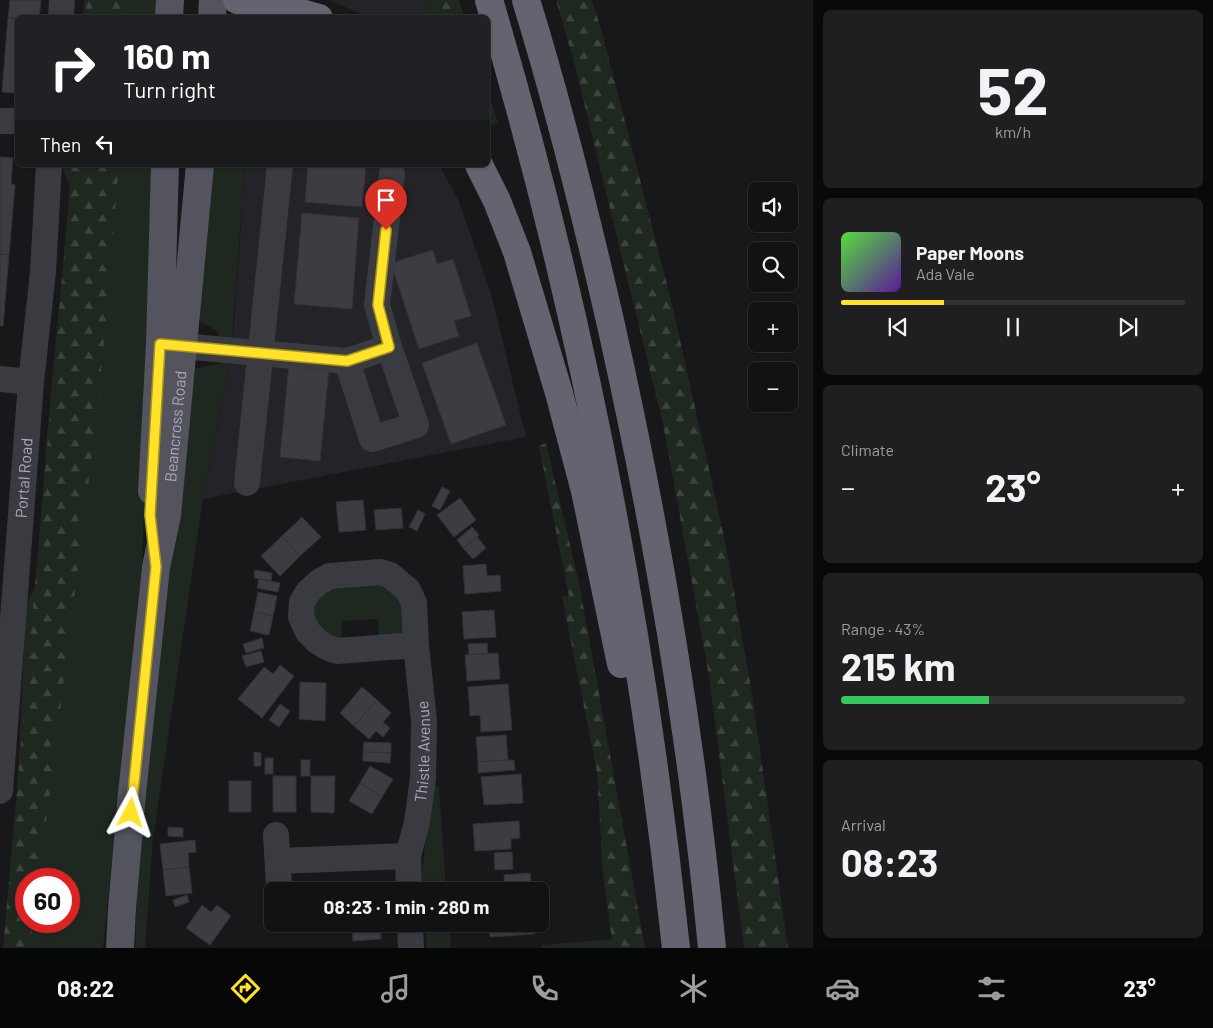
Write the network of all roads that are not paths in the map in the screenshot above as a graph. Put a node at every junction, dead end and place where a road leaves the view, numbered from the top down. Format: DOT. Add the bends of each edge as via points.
graph roads {
  1 [pos="62,0"];
  2 [pos="170,0"];
  3 [pos="214,0"];
  4 [pos="237,0"];
  5 [pos="489,0"];
  6 [pos="526,0"];
  7 [pos="61,15"];
  8 [pos="169,15"];
  9 [pos="212,15"];
  10 [pos="308,15"];
  11 [pos="0,121"];
  12 [pos="15,121"];
  13 [pos="50,167"];
  14 [pos="165,167"];
  15 [pos="200,167"];
  16 [pos="280,167"];
  17 [pos="481,167"];
  18 [pos="392,174"];
  19 [pos="172,345"];
  20 [pos="389,347"];
  21 [pos="261,352"];
  22 [pos="347,361"];
  23 [pos="0,379"];
  24 [pos="31,382"];
  25 [pos="247,483"];
  26 [pos="6,637"];
  27 [pos="416,645"];
  28 [pos="0,792"];
  29 [pos="408,856"];
  30 [pos="278,860"];
  31 [pos="409,882"];
  32 [pos="410,932"];
  33 [pos="120,948"];
  34 [pos="411,948"];
  35 [pos="676,948"];
  36 [pos="712,948"];
  1 -- 7 [label="street"];
  2 -- 8 [label="main road"];
  3 -- 9 [label="main road"];
  4 -- 10 [label="highway" via="269,4"];
  5 -- 35 [label="highway" via="566,288 626,577 644,690"];
  6 -- 36 [label="highway" via="584,210 628,398 678,675"];
  11 -- 12 [label="street"];
  13 -- 24 [label="street, Portal Road"];
  14 -- 19 [label="main road, Beancross Road"];
  15 -- 19 [label="main road, Beancross Road" via="190,256"];
  16 -- 21 [label="street"];
  17 -- 35 [label="highway" via="528,286 585,491"];
  18 -- 20 [label="street" via="378,305"];
  19 -- 21 [label="street"];
  19 -- 33 [label="main road, Beancross Road" via="167,515 156,567 132,794"];
  20 -- 22 [label="street"];
  20 -- 22 [label="street" via="416,425 372,439"];
  21 -- 22 [label="street"];
  21 -- 25 [label="street"];
  23 -- 24 [label="street"];
  24 -- 26 [label="street, Portal Road"];
  26 -- 28 [label="street, Portal Road"];
  27 -- 29 [label="street, Thistle Avenue" via="424,721 423,778"];
  29 -- 30 [label="street"];
  29 -- 31 [label="street, Thistle Avenue"];
  32 -- 34 [label="street"];
}
